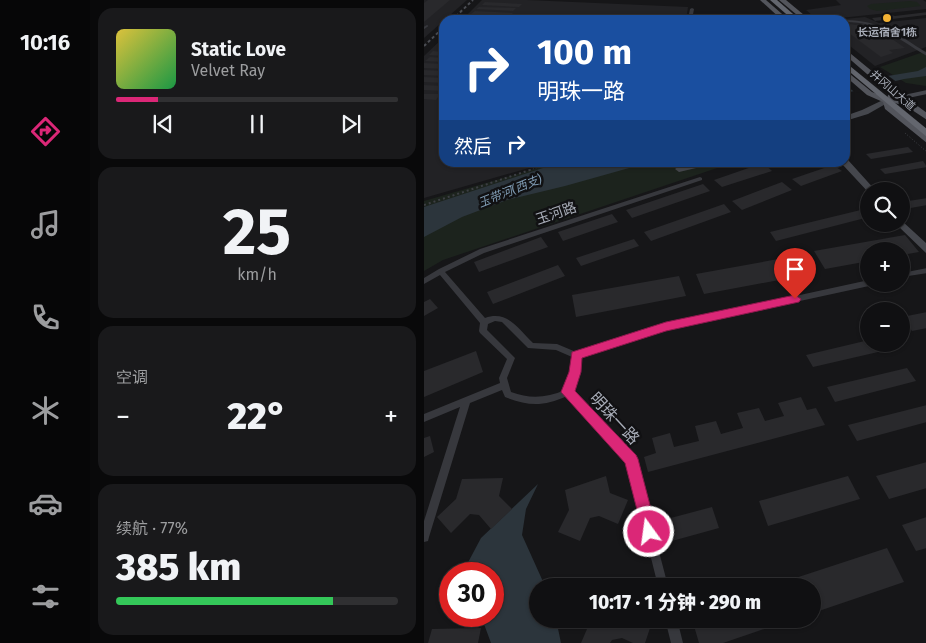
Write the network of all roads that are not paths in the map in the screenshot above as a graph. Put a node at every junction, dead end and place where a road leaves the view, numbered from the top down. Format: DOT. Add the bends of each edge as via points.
graph roads {
  1 [pos="763,0"];
  2 [pos="772,0"];
  3 [pos="782,0"];
  4 [pos="692,9"];
  5 [pos="691,15"];
  6 [pos="780,15"];
  7 [pos="789,15"];
  8 [pos="801,15"];
  9 [pos="850,20"];
  10 [pos="926,55"];
  11 [pos="850,57"];
  12 [pos="850,64"];
  13 [pos="850,67"];
  14 [pos="865,75"];
  15 [pos="850,76"];
  16 [pos="875,91"];
  17 [pos="926,92"];
  18 [pos="889,97"];
  19 [pos="850,118"];
  20 [pos="926,118"];
  21 [pos="926,129"];
  22 [pos="926,134"];
  23 [pos="926,141"];
  24 [pos="690,167"];
  25 [pos="850,167"];
  26 [pos="679,169"];
  27 [pos="700,179"];
  28 [pos="864,182"];
  29 [pos="908,232"];
  30 [pos="926,251"];
  31 [pos="926,270"];
  32 [pos="440,271"];
  33 [pos="910,273"];
  34 [pos="424,281"];
  35 [pos="860,284"];
  36 [pos="484,322"];
  37 [pos="576,355"];
  38 [pos="505,384"];
  39 [pos="568,392"];
  40 [pos="466,401"];
  41 [pos="424,418"];
  42 [pos="424,537"];
  43 [pos="661,578"];
  44 [pos="673,628"];
  45 [pos="677,643"];
  1 -- 6 [label="main road"];
  2 -- 7 [label="highway"];
  3 -- 8 [label="main road"];
  4 -- 5 [label="street"];
  9 -- 10 [label="street" via="860,19 886,28"];
  11 -- 14 [label="main road"];
  12 -- 14 [label="highway, 井冈山大道"];
  13 -- 14 [label="highway, 井冈山大道"];
  14 -- 16 [label="highway, 井冈山大道"];
  14 -- 18 [label="main road"];
  15 -- 16 [label="main road"];
  16 -- 18 [label="highway, 井冈山大道"];
  17 -- 18 [label="street"];
  18 -- 19 [label="street"];
  18 -- 20 [label="main road" via="909,104"];
  18 -- 21 [label="highway, 井冈山大道"];
  18 -- 22 [label="highway, 井冈山大道"];
  18 -- 23 [label="main road" via="888,107"];
  24 -- 26 [label="street"];
  25 -- 28 [label="street"];
  27 -- 32 [label="street, 玉河路" via="482,252"];
  29 -- 30 [label="street"];
  31 -- 33 [label="street"];
  32 -- 34 [label="street, 玉河路"];
  32 -- 36 [label="street"];
  35 -- 37 [label="street" via="666,327"];
  36 -- 37 [label="street" via="495,318 504,320 531,346 557,347"];
  36 -- 38 [label="street" via="483,330 511,358 503,378"];
  37 -- 39 [label="street" via="575,372"];
  38 -- 39 [label="street" via="508,394 522,401 546,400"];
  38 -- 40 [label="street"];
  39 -- 43 [label="street, 明珠一路" via="631,459"];
  40 -- 41 [label="street"];
  40 -- 42 [label="street"];
  44 -- 45 [label="street"];
}
